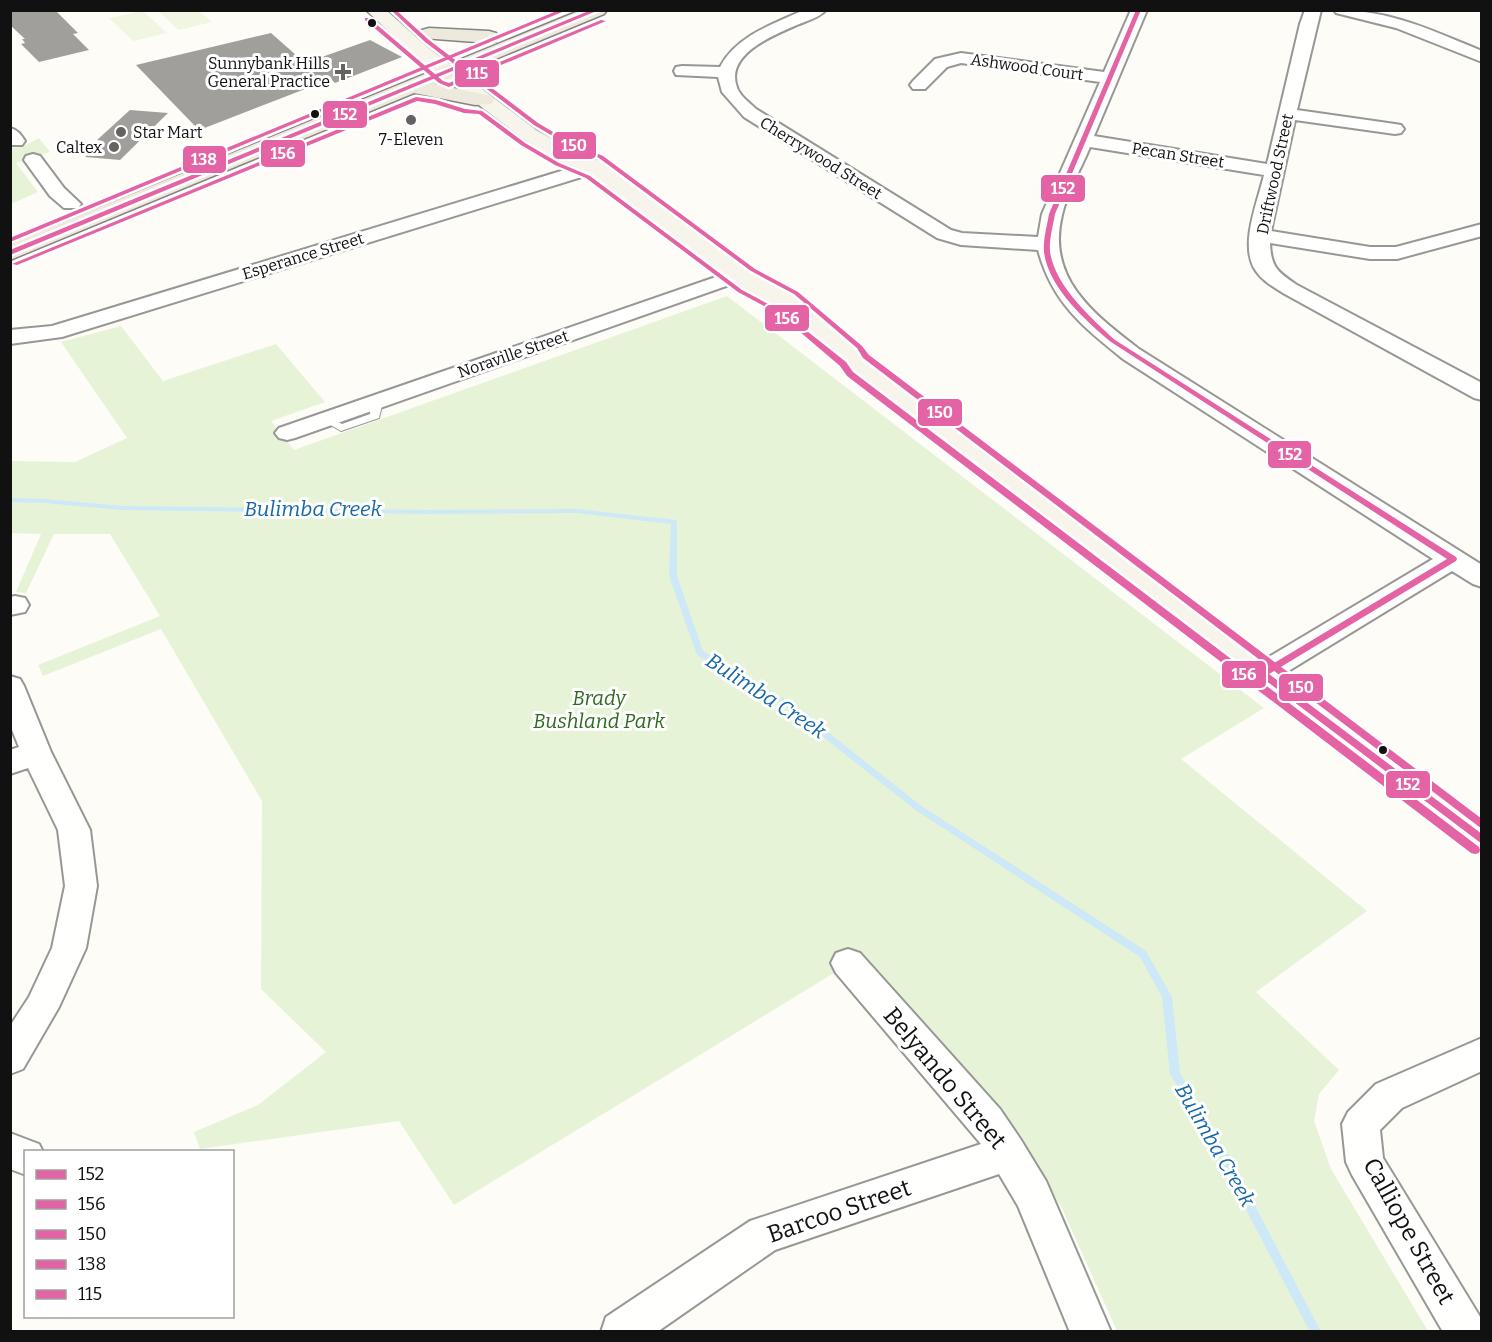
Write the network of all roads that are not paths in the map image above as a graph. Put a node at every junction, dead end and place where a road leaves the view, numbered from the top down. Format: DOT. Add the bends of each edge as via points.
graph roads {
  1 [pos="375,10"];
  2 [pos="398,10"];
  3 [pos="555,10"];
  4 [pos="598,10"];
  5 [pos="818,10"];
  6 [pos="1139,10"];
  7 [pos="1313,10"];
  8 [pos="1342,10"];
  9 [pos="429,34"];
  10 [pos="489,37"];
  11 [pos="452,51"];
  12 [pos="1482,57"];
  13 [pos="432,60"];
  14 [pos="469,64"];
  15 [pos="682,71"];
  16 [pos="725,72"];
  17 [pos="449,73"];
  18 [pos="1109,78"];
  19 [pos="919,85"];
  20 [pos="414,87"];
  21 [pos="484,100"];
  22 [pos="1288,114"];
  23 [pos="1395,129"];
  24 [pos="1082,140"];
  25 [pos="33,160"];
  26 [pos="594,167"];
  27 [pos="1275,171"];
  28 [pos="70,204"];
  29 [pos="10,228"];
  30 [pos="1482,230"];
  31 [pos="1260,235"];
  32 [pos="1047,244"];
  33 [pos="10,253"];
  34 [pos="743,278"];
  35 [pos="10,337"];
  36 [pos="1482,393"];
  37 [pos="287,432"];
  38 [pos="1453,559"];
  39 [pos="1482,578"];
  40 [pos="1262,674"];
  41 [pos="10,686"];
  42 [pos="23,757"];
  43 [pos="1482,840"];
  44 [pos="848,963"];
  45 [pos="1482,1054"];
  46 [pos="10,1058"];
  47 [pos="10,1150"];
  48 [pos="1008,1153"];
  49 [pos="24,1156"];
  50 [pos="621,1332"];
  51 [pos="1091,1332"];
  52 [pos="1466,1332"];
  1 -- 13 [label="main road"];
  2 -- 9 [label="main road"];
  3 -- 10 [label="main road"];
  4 -- 14 [label="main road"];
  5 -- 16 [label="street" via="740,49"];
  6 -- 18 [label="street"];
  7 -- 22 [label="street, Driftwood Street"];
  8 -- 12 [label="street" via="1401,24"];
  9 -- 10 [label="main road"];
  9 -- 11 [label="main road"];
  10 -- 11 [label="main road"];
  11 -- 13 [label="main road"];
  11 -- 14 [label="main road"];
  13 -- 17 [label="main road"];
  13 -- 28 [label="main road"];
  14 -- 17 [label="main road"];
  14 -- 26 [label="main road" via="581,148"];
  15 -- 16 [label="street"];
  16 -- 32 [label="street, Cherrywood Street" via="734,98 750,113 936,230 961,239"];
  17 -- 20 [label="main road"];
  17 -- 21 [label="main road"];
  18 -- 19 [label="street, Ashwood Court" via="961,58 941,63"];
  18 -- 24 [label="street"];
  20 -- 21 [label="main road"];
  20 -- 33 [label="main road"];
  21 -- 26 [label="main road" via="536,138"];
  22 -- 23 [label="street"];
  22 -- 27 [label="street, Driftwood Street"];
  24 -- 27 [label="street, Pecan Street"];
  24 -- 32 [label="street" via="1053,214"];
  25 -- 28 [label="street"];
  26 -- 34 [label="main road"];
  26 -- 35 [label="street, Esperance Street" via="54,332"];
  27 -- 31 [label="street, Driftwood Street"];
  28 -- 29 [label="main road"];
  30 -- 31 [label="street" via="1379,253"];
  31 -- 36 [label="street, Driftwood Street" via="1259,259 1268,274 1290,290"];
  32 -- 38 [label="street" via="1061,286 1113,341"];
  34 -- 37 [label="street, Noraville Street"];
  34 -- 40 [label="main road" via="767,305 857,364"];
  38 -- 39 [label="street"];
  38 -- 40 [label="street"];
  40 -- 43 [label="main road"];
  41 -- 42 [label="street"];
  42 -- 46 [label="street" via="74,830 81,886 69,948 42,1007"];
  44 -- 48 [label="street, Belyando Street" via="987,1121"];
  45 -- 52 [label="street, Calliope Street" via="1389,1096 1361,1124 1365,1162"];
  47 -- 49 [label="street"];
  48 -- 50 [label="street, Barcoo Street" via="764,1235"];
  48 -- 51 [label="street, Belyando Street" via="1032,1194"];
}
